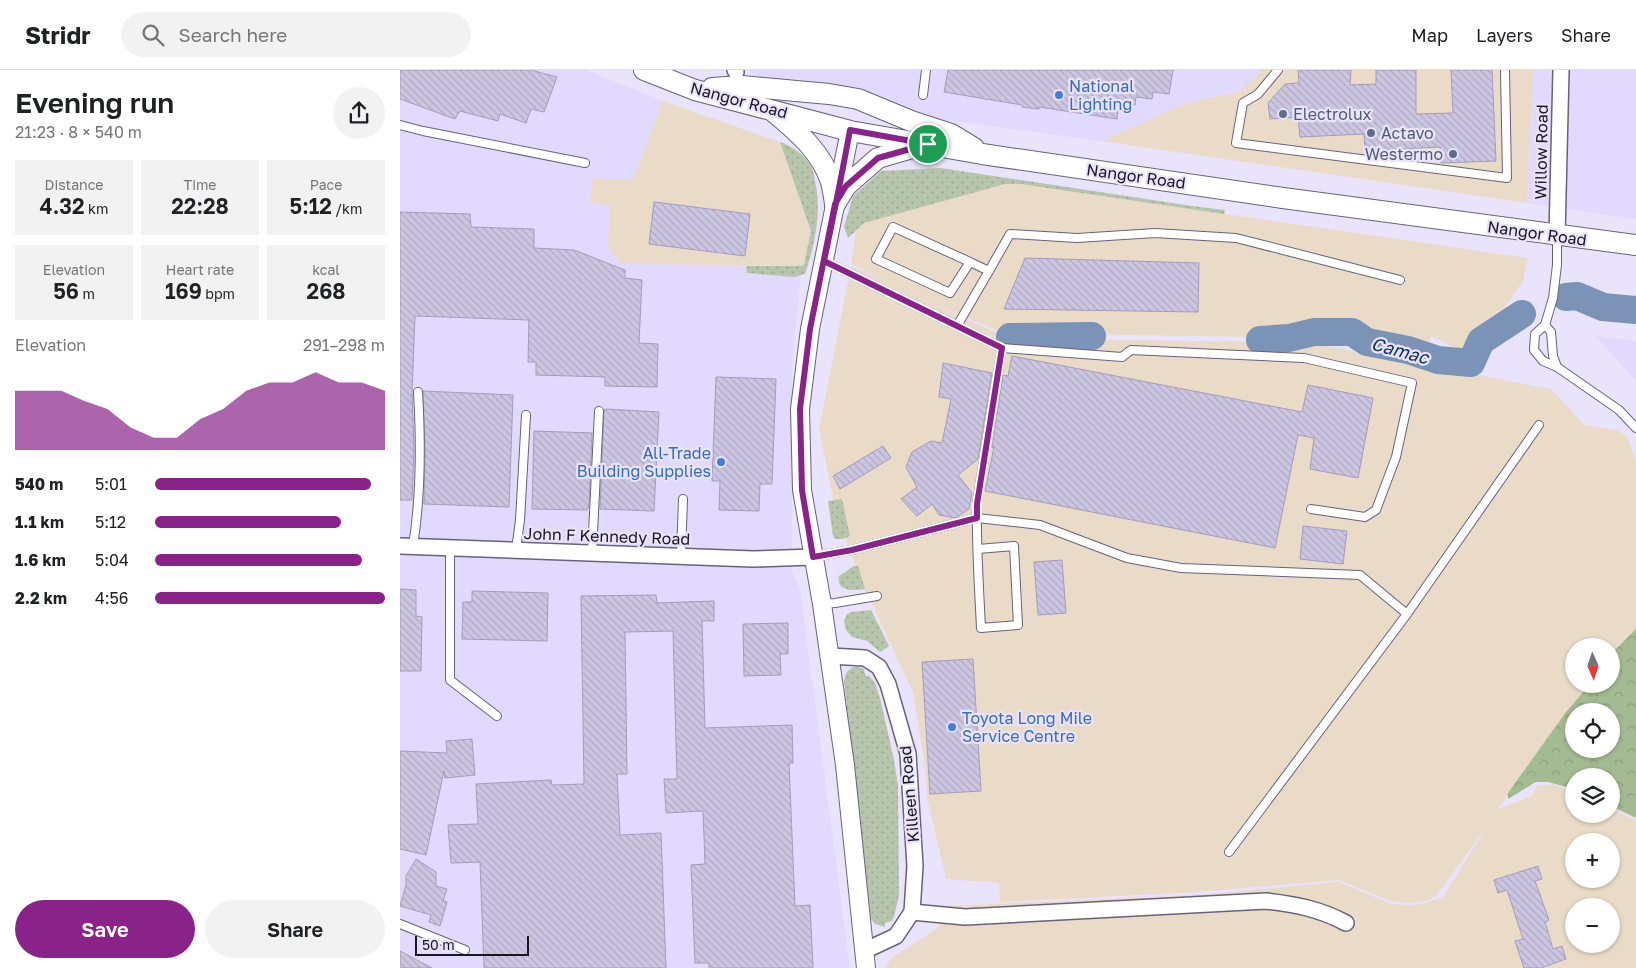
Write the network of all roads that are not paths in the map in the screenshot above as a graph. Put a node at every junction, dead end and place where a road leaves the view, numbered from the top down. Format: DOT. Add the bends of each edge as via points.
graph roads {
  1 [pos="926,70"];
  2 [pos="1278,70"];
  3 [pos="1505,70"];
  4 [pos="1561,70"];
  5 [pos="647,71"];
  6 [pos="695,90"];
  7 [pos="923,94"];
  8 [pos="771,110"];
  9 [pos="400,125"];
  10 [pos="850,130"];
  11 [pos="928,144"];
  12 [pos="982,154"];
  13 [pos="584,163"];
  14 [pos="835,204"];
  15 [pos="1557,236"];
  16 [pos="1636,245"];
  17 [pos="824,261"];
  18 [pos="970,262"];
  19 [pos="989,271"];
  20 [pos="1400,280"];
  21 [pos="1545,325"];
  22 [pos="957,326"];
  23 [pos="1002,348"];
  24 [pos="1556,366"];
  25 [pos="418,392"];
  26 [pos="599,411"];
  27 [pos="526,415"];
  28 [pos="1538,425"];
  29 [pos="1636,428"];
  30 [pos="682,499"];
  31 [pos="1310,508"];
  32 [pos="977,518"];
  33 [pos="407,546"];
  34 [pos="450,548"];
  35 [pos="978,548"];
  36 [pos="516,550"];
  37 [pos="592,553"];
  38 [pos="681,556"];
  39 [pos="813,557"];
  40 [pos="877,596"];
  41 [pos="822,604"];
  42 [pos="1407,614"];
  43 [pos="830,656"];
  44 [pos="497,716"];
  45 [pos="1229,852"];
  46 [pos="912,912"];
  47 [pos="1346,923"];
  48 [pos="400,924"];
  49 [pos="465,950"];
  50 [pos="865,959"];
  1 -- 7 [label="lane"];
  2 -- 3 [label="lane" via="1258,94 1243,103 1236,144 1507,178"];
  4 -- 15 [label="street, Willow Road"];
  5 -- 6 [label="main road, Nangor Road"];
  6 -- 8 [label="main road, Nangor Road"];
  6 -- 12 [label="main road" via="742,86 858,99 951,134"];
  8 -- 10 [label="main road, Nangor Road"];
  8 -- 14 [label="main road" via="799,133 820,159 831,181"];
  9 -- 13 [label="lane"];
  10 -- 11 [label="main road, Nangor Road"];
  10 -- 14 [label="street, Killeen Road"];
  11 -- 12 [label="main road, Nangor Road"];
  11 -- 14 [label="main road" via="878,158 846,186"];
  12 -- 15 [label="main road, Nangor Road"];
  14 -- 17 [label="street, Killeen Road"];
  15 -- 16 [label="main road, Nangor Road"];
  15 -- 21 [label="lane" via="1557,265"];
  17 -- 22 [label="lane"];
  17 -- 39 [label="street, Killeen Road" via="810,329 800,409 802,490"];
  18 -- 18 [label="lane" via="950,293 876,259 893,227"];
  18 -- 19 [label="lane"];
  19 -- 20 [label="lane" via="1010,234 1076,238 1155,233 1236,238"];
  19 -- 22 [label="lane"];
  21 -- 24 [label="lane" via="1551,332"];
  21 -- 24 [label="lane" via="1535,334 1534,350 1543,361"];
  22 -- 23 [label="lane"];
  23 -- 31 [label="lane" via="1122,357 1131,350 1304,358 1412,383 1396,457 1376,510 1365,517"];
  23 -- 32 [label="lane"];
  24 -- 29 [label="lane" via="1619,410"];
  25 -- 33 [label="lane" via="417,523"];
  26 -- 37 [label="lane"];
  27 -- 36 [label="lane"];
  28 -- 42 [label="lane"];
  30 -- 38 [label="lane"];
  32 -- 35 [label="lane"];
  32 -- 39 [label="lane"];
  32 -- 42 [label="lane" via="1040,525 1127,558 1181,568 1360,575"];
  33 -- 34 [label="street, John F Kennedy Road"];
  34 -- 36 [label="street, John F Kennedy Road"];
  34 -- 44 [label="lane" via="450,680"];
  35 -- 35 [label="lane" via="1014,546 1018,626 981,628"];
  36 -- 37 [label="street, John F Kennedy Road"];
  37 -- 38 [label="street, John F Kennedy Road"];
  38 -- 39 [label="street, John F Kennedy Road"];
  39 -- 41 [label="street, Killeen Road"];
  40 -- 41 [label="lane"];
  41 -- 43 [label="street, Killeen Road"];
  42 -- 45 [label="lane"];
  43 -- 46 [label="street, Killeen Road" via="865,658 878,667 888,684 908,754 915,866"];
  43 -- 50 [label="street, Killeen Road"];
  46 -- 47 [label="street" via="965,917 1266,901 1306,906"];
  46 -- 50 [label="street, Killeen Road" via="896,936"];
  48 -- 49 [label="lane"];
}
